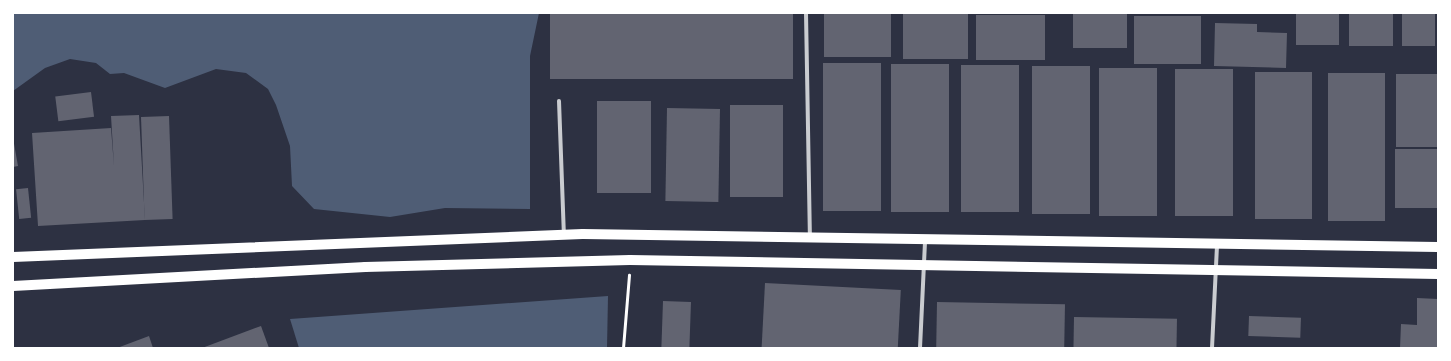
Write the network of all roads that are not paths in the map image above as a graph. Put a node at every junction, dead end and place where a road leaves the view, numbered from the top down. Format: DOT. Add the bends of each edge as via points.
graph roads {
  1 [pos="806,13"];
  2 [pos="559,101"];
  3 [pos="564,234"];
  4 [pos="810,235"];
  5 [pos="925,237"];
  6 [pos="1217,246"];
  7 [pos="1438,247"];
  8 [pos="13,257"];
  9 [pos="925,264"];
  10 [pos="1216,271"];
  11 [pos="1438,274"];
  12 [pos="13,286"];
  13 [pos="920,348"];
  14 [pos="1212,348"];
  1 -- 4 [label="street"];
  2 -- 3 [label="street"];
  3 -- 4 [label="main road"];
  3 -- 8 [label="main road"];
  4 -- 5 [label="main road"];
  5 -- 6 [label="main road"];
  5 -- 9 [label="street"];
  6 -- 7 [label="main road"];
  6 -- 10 [label="street"];
  9 -- 10 [label="main road"];
  9 -- 12 [label="main road" via="630,260 365,267"];
  9 -- 13 [label="street"];
  10 -- 11 [label="main road"];
  10 -- 14 [label="street"];
}
